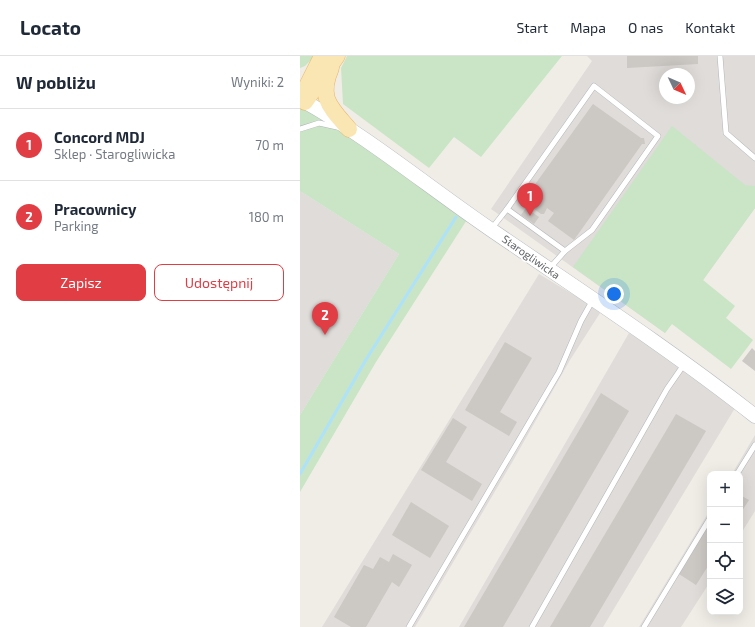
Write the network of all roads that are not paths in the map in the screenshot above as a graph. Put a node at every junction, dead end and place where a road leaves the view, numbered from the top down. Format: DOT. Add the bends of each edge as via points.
graph roads {
  1 [pos="720,56"];
  2 [pos="327,60"];
  3 [pos="300,80"];
  4 [pos="302,103"];
  5 [pos="300,129"];
  6 [pos="349,129"];
  7 [pos="755,158"];
  8 [pos="508,209"];
  9 [pos="491,230"];
  10 [pos="566,251"];
  11 [pos="548,269"];
  12 [pos="590,305"];
  13 [pos="685,363"];
  14 [pos="755,416"];
  15 [pos="755,445"];
  16 [pos="739,471"];
  17 [pos="707,523"];
  18 [pos="409,627"];
  19 [pos="532,627"];
  20 [pos="644,627"];
  1 -- 7 [label="lane" via="726,133"];
  2 -- 3 [label="main road"];
  2 -- 4 [label="main road"];
  2 -- 6 [label="main road" via="325,96 329,105"];
  4 -- 6 [label="street, Starogliwicka"];
  5 -- 6 [label="lane" via="319,123"];
  6 -- 9 [label="street, Starogliwicka"];
  8 -- 9 [label="lane"];
  8 -- 10 [label="lane"];
  8 -- 10 [label="lane" via="594,86 658,136 592,230"];
  9 -- 11 [label="street, Starogliwicka"];
  10 -- 11 [label="lane"];
  11 -- 13 [label="street, Starogliwicka"];
  12 -- 18 [label="lane" via="559,372"];
  13 -- 14 [label="street, Starogliwicka"];
  13 -- 19 [label="lane" via="667,389"];
  15 -- 16 [label="lane"];
  17 -- 20 [label="lane"];
}
